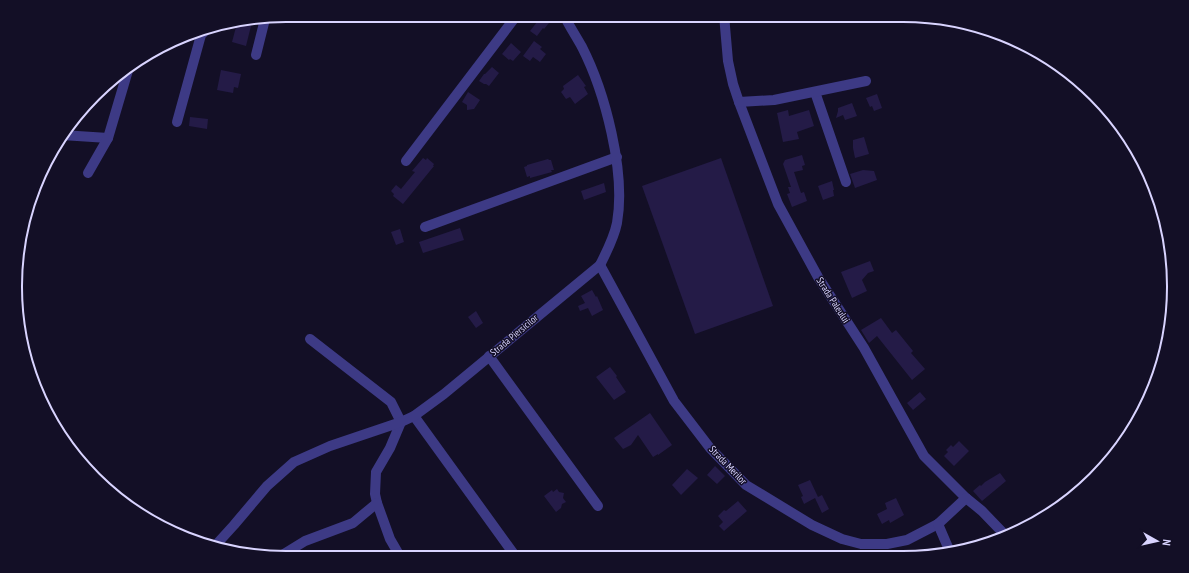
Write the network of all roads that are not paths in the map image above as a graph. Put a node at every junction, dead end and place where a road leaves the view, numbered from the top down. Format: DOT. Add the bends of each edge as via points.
graph roads {
  1 [pos="512,22"];
  2 [pos="568,22"];
  3 [pos="725,22"];
  4 [pos="264,23"];
  5 [pos="201,36"];
  6 [pos="256,55"];
  7 [pos="126,76"];
  8 [pos="866,81"];
  9 [pos="815,92"];
  10 [pos="739,102"];
  11 [pos="177,122"];
  12 [pos="70,136"];
  13 [pos="108,138"];
  14 [pos="616,157"];
  15 [pos="406,161"];
  16 [pos="88,173"];
  17 [pos="846,182"];
  18 [pos="425,227"];
  19 [pos="600,265"];
  20 [pos="310,339"];
  21 [pos="489,356"];
  22 [pos="414,416"];
  23 [pos="401,422"];
  24 [pos="966,498"];
  25 [pos="377,503"];
  26 [pos="598,506"];
  27 [pos="938,524"];
  28 [pos="1002,532"];
  29 [pos="218,542"];
  30 [pos="948,547"];
  31 [pos="289,551"];
  32 [pos="396,551"];
  33 [pos="512,551"];
  1 -- 15 [label="street"];
  2 -- 14 [label="street, Strada Piersicilor" via="582,48 601,95"];
  3 -- 10 [label="street, Strada Paleului" via="728,61"];
  4 -- 6 [label="street"];
  5 -- 11 [label="street"];
  7 -- 13 [label="street"];
  8 -- 9 [label="street"];
  9 -- 10 [label="street" via="774,100"];
  9 -- 17 [label="street"];
  10 -- 24 [label="street, Strada Paleului" via="778,204 818,277 864,348 924,456"];
  12 -- 13 [label="street"];
  13 -- 16 [label="street"];
  14 -- 18 [label="street"];
  14 -- 19 [label="street, Strada Piersicilor" via="619,193 617,222 611,243"];
  19 -- 21 [label="street, Strada Piersicilor"];
  19 -- 27 [label="street, Strada Merilor" via="674,401 710,448 746,485 812,525 842,539 861,544 887,544 907,540"];
  20 -- 23 [label="street" via="391,402"];
  21 -- 22 [label="street, Strada Piersicilor"];
  21 -- 26 [label="street"];
  22 -- 23 [label="street, Strada Piersicilor"];
  22 -- 33 [label="street"];
  23 -- 25 [label="street" via="376,472"];
  23 -- 29 [label="street, Strada Piersicilor" via="330,446 294,462 267,486"];
  24 -- 27 [label="street"];
  24 -- 28 [label="street, Strada Paleului"];
  25 -- 31 [label="street" via="353,522 305,541"];
  25 -- 32 [label="street"];
  27 -- 30 [label="street"];
}
